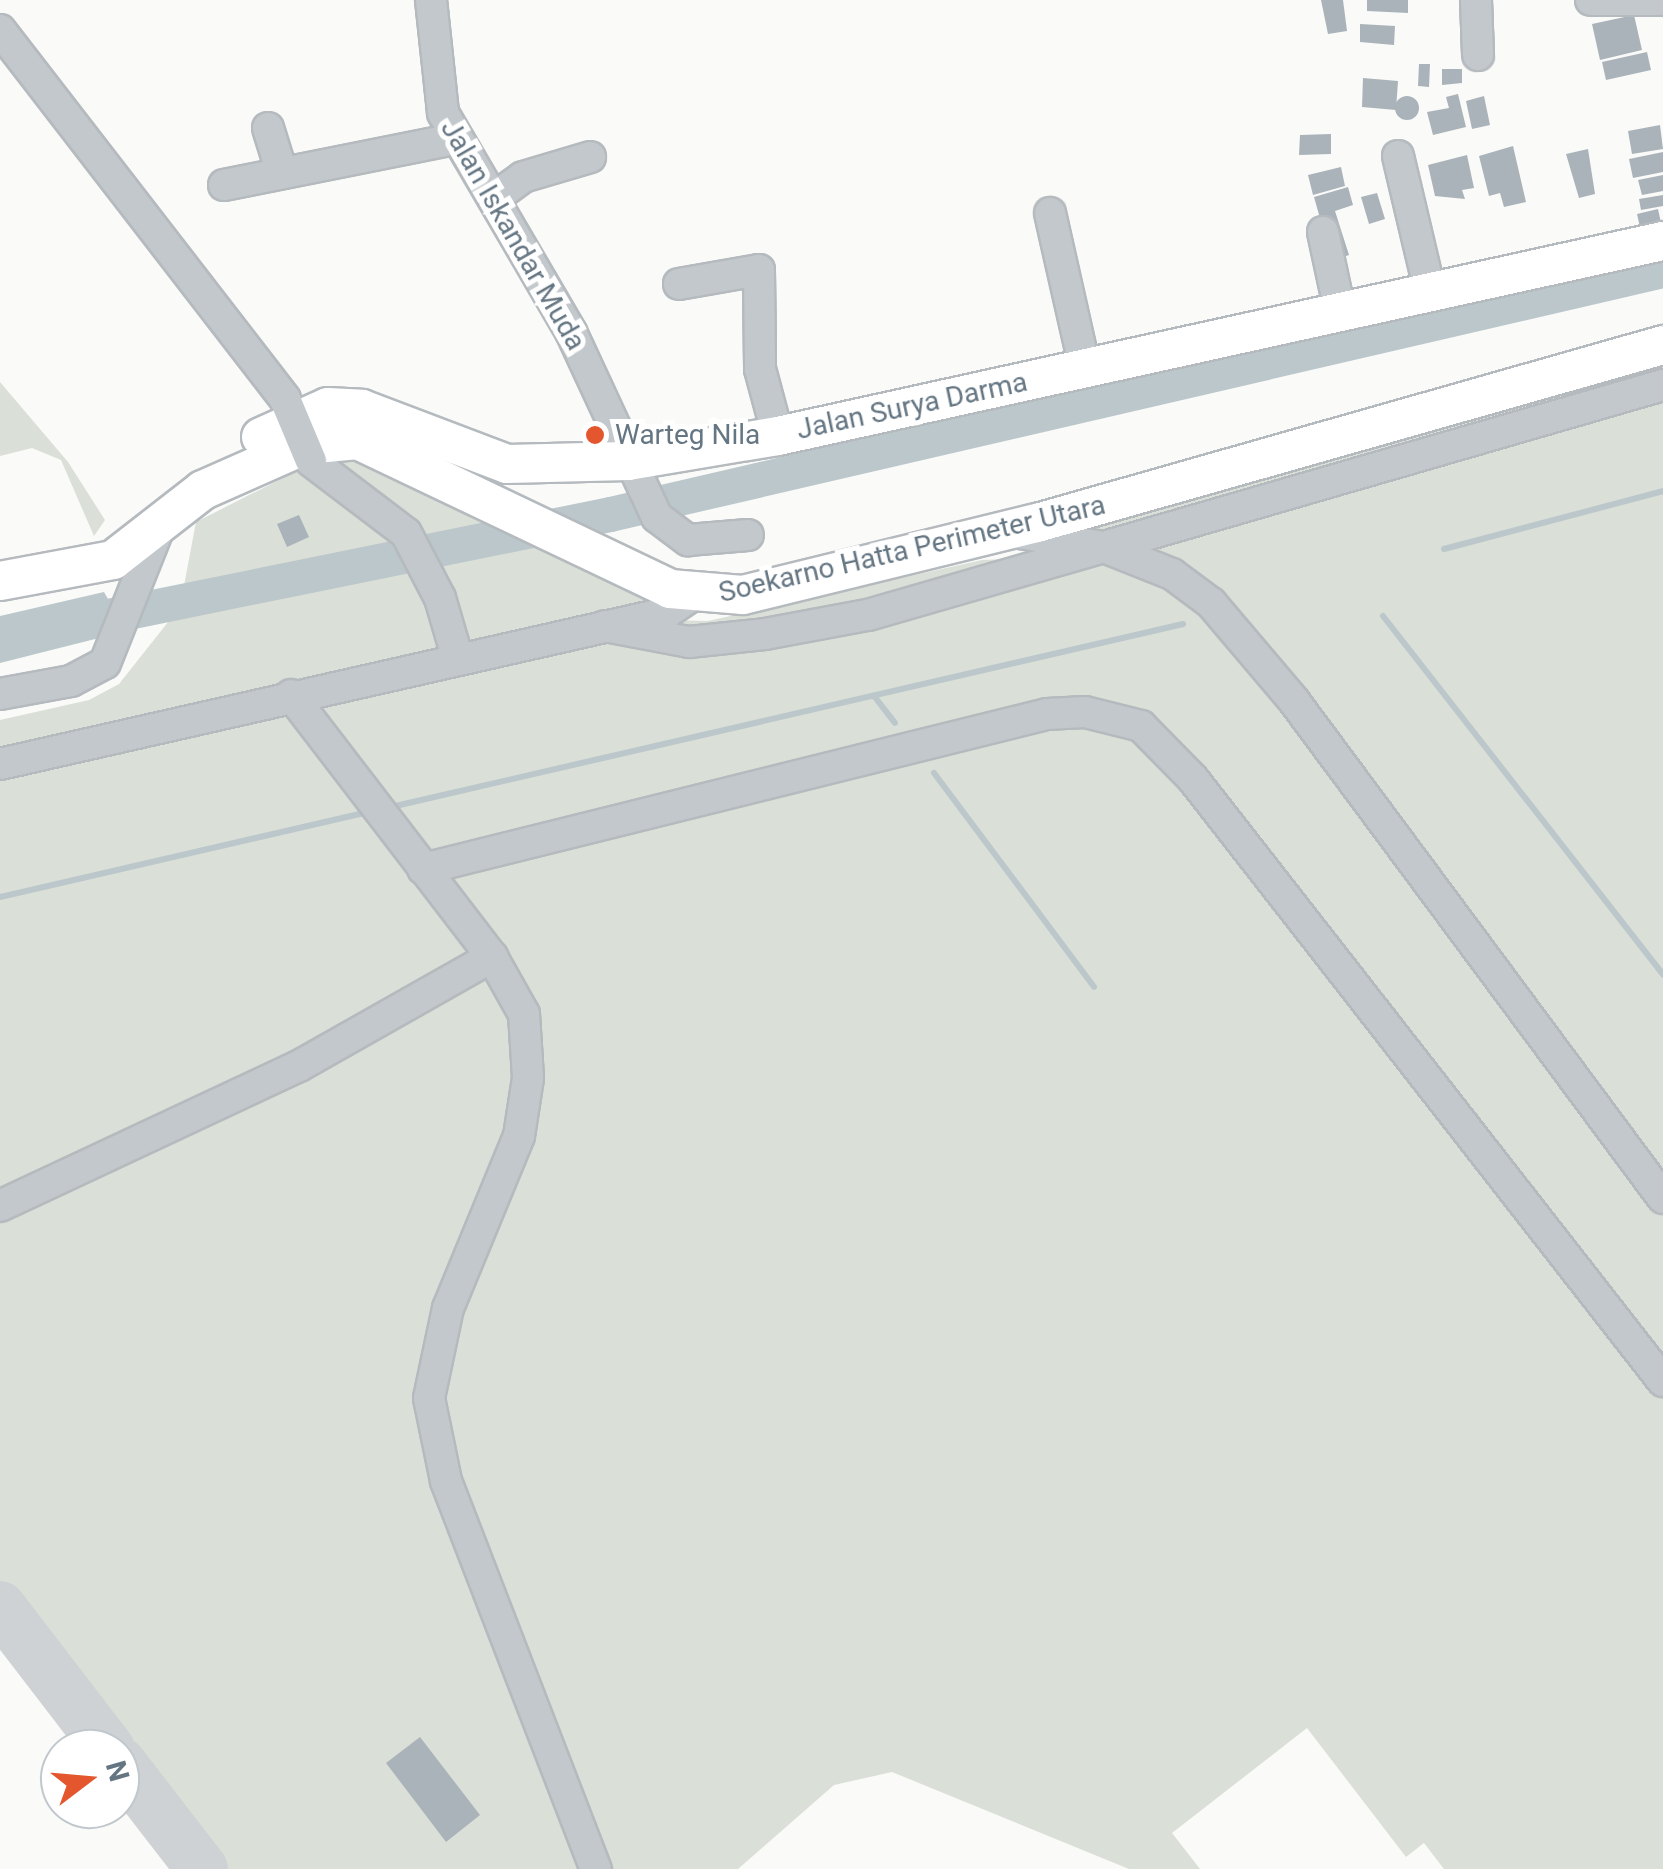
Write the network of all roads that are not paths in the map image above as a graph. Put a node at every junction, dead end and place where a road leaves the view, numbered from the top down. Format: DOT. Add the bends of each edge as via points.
graph roads {
  1 [pos="432,0"];
  2 [pos="1476,0"];
  3 [pos="1592,0"];
  4 [pos="1663,0"];
  5 [pos="0,30"];
  6 [pos="1478,56"];
  7 [pos="268,128"];
  8 [pos="454,139"];
  9 [pos="590,156"];
  10 [pos="1398,156"];
  11 [pos="282,173"];
  12 [pos="224,185"];
  13 [pos="497,196"];
  14 [pos="1050,213"];
  15 [pos="1322,232"];
  16 [pos="1663,241"];
  17 [pos="680,284"];
  18 [pos="1430,291"];
  19 [pos="1340,311"];
  20 [pos="1663,344"];
  21 [pos="1085,368"];
  22 [pos="1663,385"];
  23 [pos="778,436"];
  24 [pos="635,474"];
  25 [pos="162,522"];
  26 [pos="1007,531"];
  27 [pos="748,535"];
  28 [pos="1104,548"];
  29 [pos="89,564"];
  30 [pos="0,582"];
  31 [pos="691,596"];
  32 [pos="0,603"];
  33 [pos="605,626"];
  34 [pos="457,656"];
  35 [pos="0,694"];
  36 [pos="291,695"];
  37 [pos="0,764"];
  38 [pos="423,869"];
  39 [pos="492,957"];
  40 [pos="1663,1198"];
  41 [pos="0,1206"];
  42 [pos="1663,1381"];
  43 [pos="596,1869"];
  1 -- 8 [label="street, Jalan Iskandar Muda" via="431,50"];
  2 -- 6 [label="street"];
  3 -- 4 [label="street"];
  5 -- 34 [label="street, bridge" via="285,399 311,461 406,533"];
  7 -- 11 [label="street"];
  8 -- 11 [label="street"];
  8 -- 13 [label="street, Jalan Iskandar Muda"];
  9 -- 13 [label="street" via="523,177"];
  10 -- 18 [label="street"];
  11 -- 12 [label="street"];
  13 -- 24 [label="street, Jalan Iskandar Muda" via="571,332"];
  14 -- 21 [label="street"];
  15 -- 19 [label="street"];
  16 -- 18 [label="main road, Jalan Surya Darma"];
  17 -- 23 [label="street" via="758,270 760,369"];
  18 -- 19 [label="main road, Jalan Surya Darma"];
  19 -- 21 [label="main road, Jalan Surya Darma"];
  20 -- 26 [label="main road, Soekarno Hatta Perimeter Utara"];
  21 -- 23 [label="main road, Jalan Surya Darma"];
  22 -- 28 [label="street"];
  23 -- 24 [label="main road, Jalan Surya Darma"];
  24 -- 27 [label="street, Jalan Iskandar Muda" via="656,516 688,540"];
  24 -- 29 [label="main road, Jalan Surya Darma" via="507,464 362,410 328,408 221,458"];
  25 -- 29 [label="main road, Soekarno Hatta Perimeter Utara" via="123,556"];
  25 -- 31 [label="main road, Soekarno Hatta Perimeter Utara" via="202,490 332,440 377,446"];
  25 -- 35 [label="street" via="105,663 70,681"];
  26 -- 28 [label="street"];
  26 -- 31 [label="main road, Soekarno Hatta Perimeter Utara" via="742,595"];
  28 -- 33 [label="street" via="868,616 765,634 688,642"];
  28 -- 40 [label="street" via="1172,574 1248,644"];
  29 -- 30 [label="main road, Jalan Surya Darma"];
  29 -- 32 [label="main road, Jalan Surya Darma" via="64,588"];
  31 -- 33 [label="street" via="666,614"];
  33 -- 34 [label="street"];
  34 -- 36 [label="street"];
  36 -- 37 [label="street"];
  36 -- 38 [label="street"];
  38 -- 39 [label="street"];
  38 -- 42 [label="street" via="1047,714 1085,712 1141,726 1194,779"];
  39 -- 41 [label="street" via="300,1066"];
  39 -- 43 [label="street" via="524,1014 528,1078 519,1136 432,1359 429,1398 446,1482"];
}
